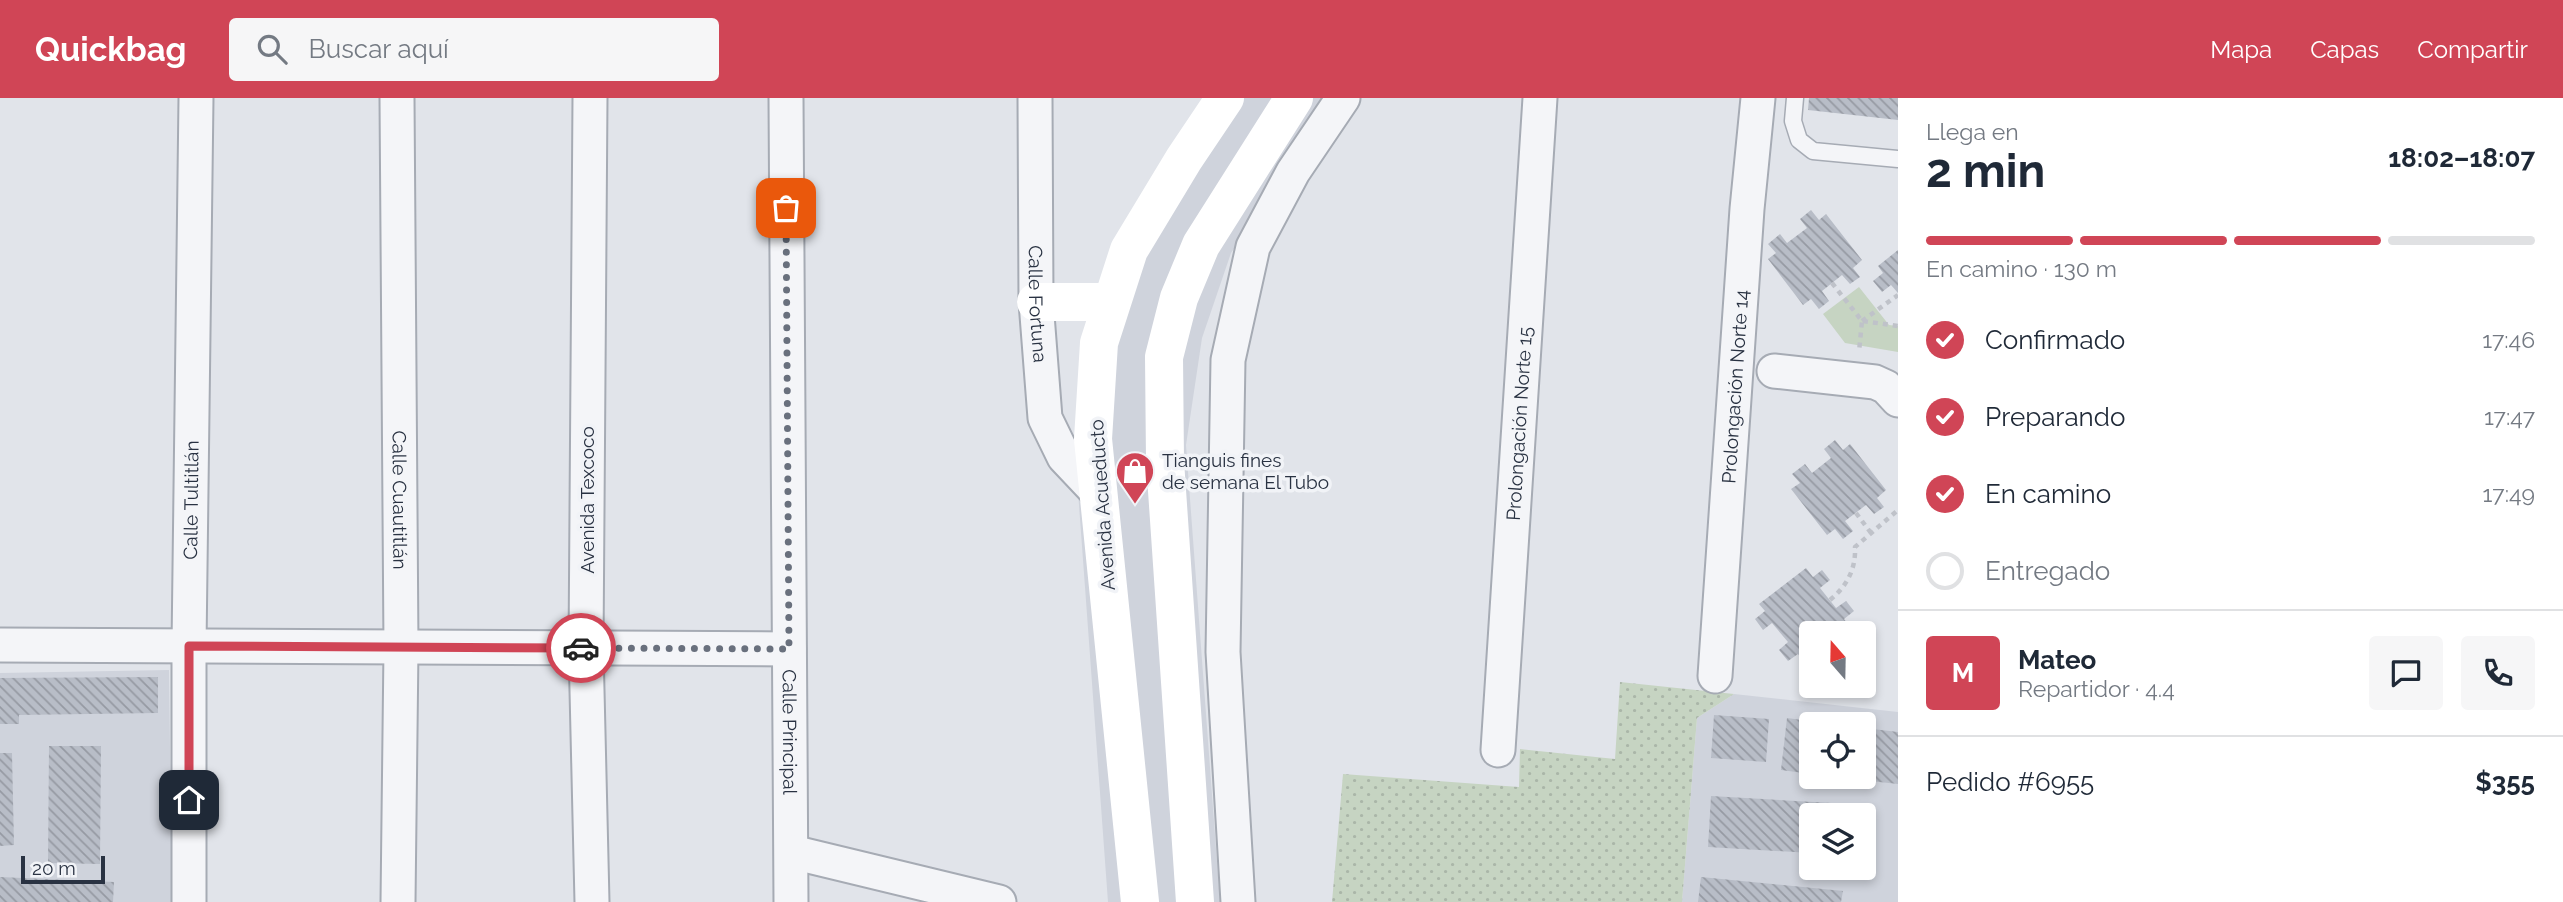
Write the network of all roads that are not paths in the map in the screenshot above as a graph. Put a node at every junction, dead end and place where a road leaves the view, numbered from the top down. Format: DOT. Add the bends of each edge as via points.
graph roads {
  1 [pos="195,98"];
  2 [pos="397,98"];
  3 [pos="590,98"];
  4 [pos="786,98"];
  5 [pos="1035,98"];
  6 [pos="1225,98"];
  7 [pos="1294,98"];
  8 [pos="1343,98"];
  9 [pos="1539,98"];
  10 [pos="1758,98"];
  11 [pos="1795,98"];
  12 [pos="1898,159"];
  13 [pos="1036,302"];
  14 [pos="1111,302"];
  15 [pos="1774,371"];
  16 [pos="1898,400"];
  17 [pos="1098,493"];
  18 [pos="0,645"];
  19 [pos="189,646"];
  20 [pos="401,648"];
  21 [pos="586,648"];
  22 [pos="789,649"];
  23 [pos="1715,676"];
  24 [pos="1498,750"];
  25 [pos="792,852"];
  26 [pos="189,902"];
  27 [pos="398,902"];
  28 [pos="592,902"];
  29 [pos="791,902"];
  30 [pos="999,902"];
  31 [pos="1140,902"];
  32 [pos="1195,902"];
  33 [pos="1238,902"];
  1 -- 19 [label="street, Calle Tultitlán"];
  2 -- 20 [label="street, Calle Cuautitlán"];
  3 -- 21 [label="street, Avenida Texcoco"];
  4 -- 22 [label="street, Calle Principal"];
  5 -- 13 [label="street, Calle Fortuna"];
  6 -- 14 [label="street, Avenida Acueducto" via="1129,250"];
  7 -- 32 [label="street" via="1201,246 1179,298 1164,357 1165,461"];
  8 -- 33 [label="street" via="1293,172 1253,247 1228,360 1223,652"];
  9 -- 24 [label="street, Prolongación Norte 15"];
  10 -- 23 [label="street, Prolongación Norte 14"];
  11 -- 12 [label="lane" via="1793,121 1799,140 1812,151"];
  13 -- 14 [label="street"];
  13 -- 17 [label="street, Calle Fortuna" via="1045,418 1064,457"];
  14 -- 17 [label="street, Avenida Acueducto" via="1099,343 1093,439"];
  15 -- 16 [label="street" via="1875,382"];
  17 -- 31 [label="street, Avenida Acueducto"];
  18 -- 19 [label="street"];
  19 -- 20 [label="street"];
  19 -- 26 [label="street, Calle Tultitlán"];
  20 -- 21 [label="street"];
  20 -- 27 [label="street, Calle Cuautitlán"];
  21 -- 22 [label="street"];
  21 -- 28 [label="street, Avenida Texcoco"];
  22 -- 25 [label="street, Calle Principal"];
  25 -- 29 [label="street, Calle Principal"];
  25 -- 30 [label="street"];
}
